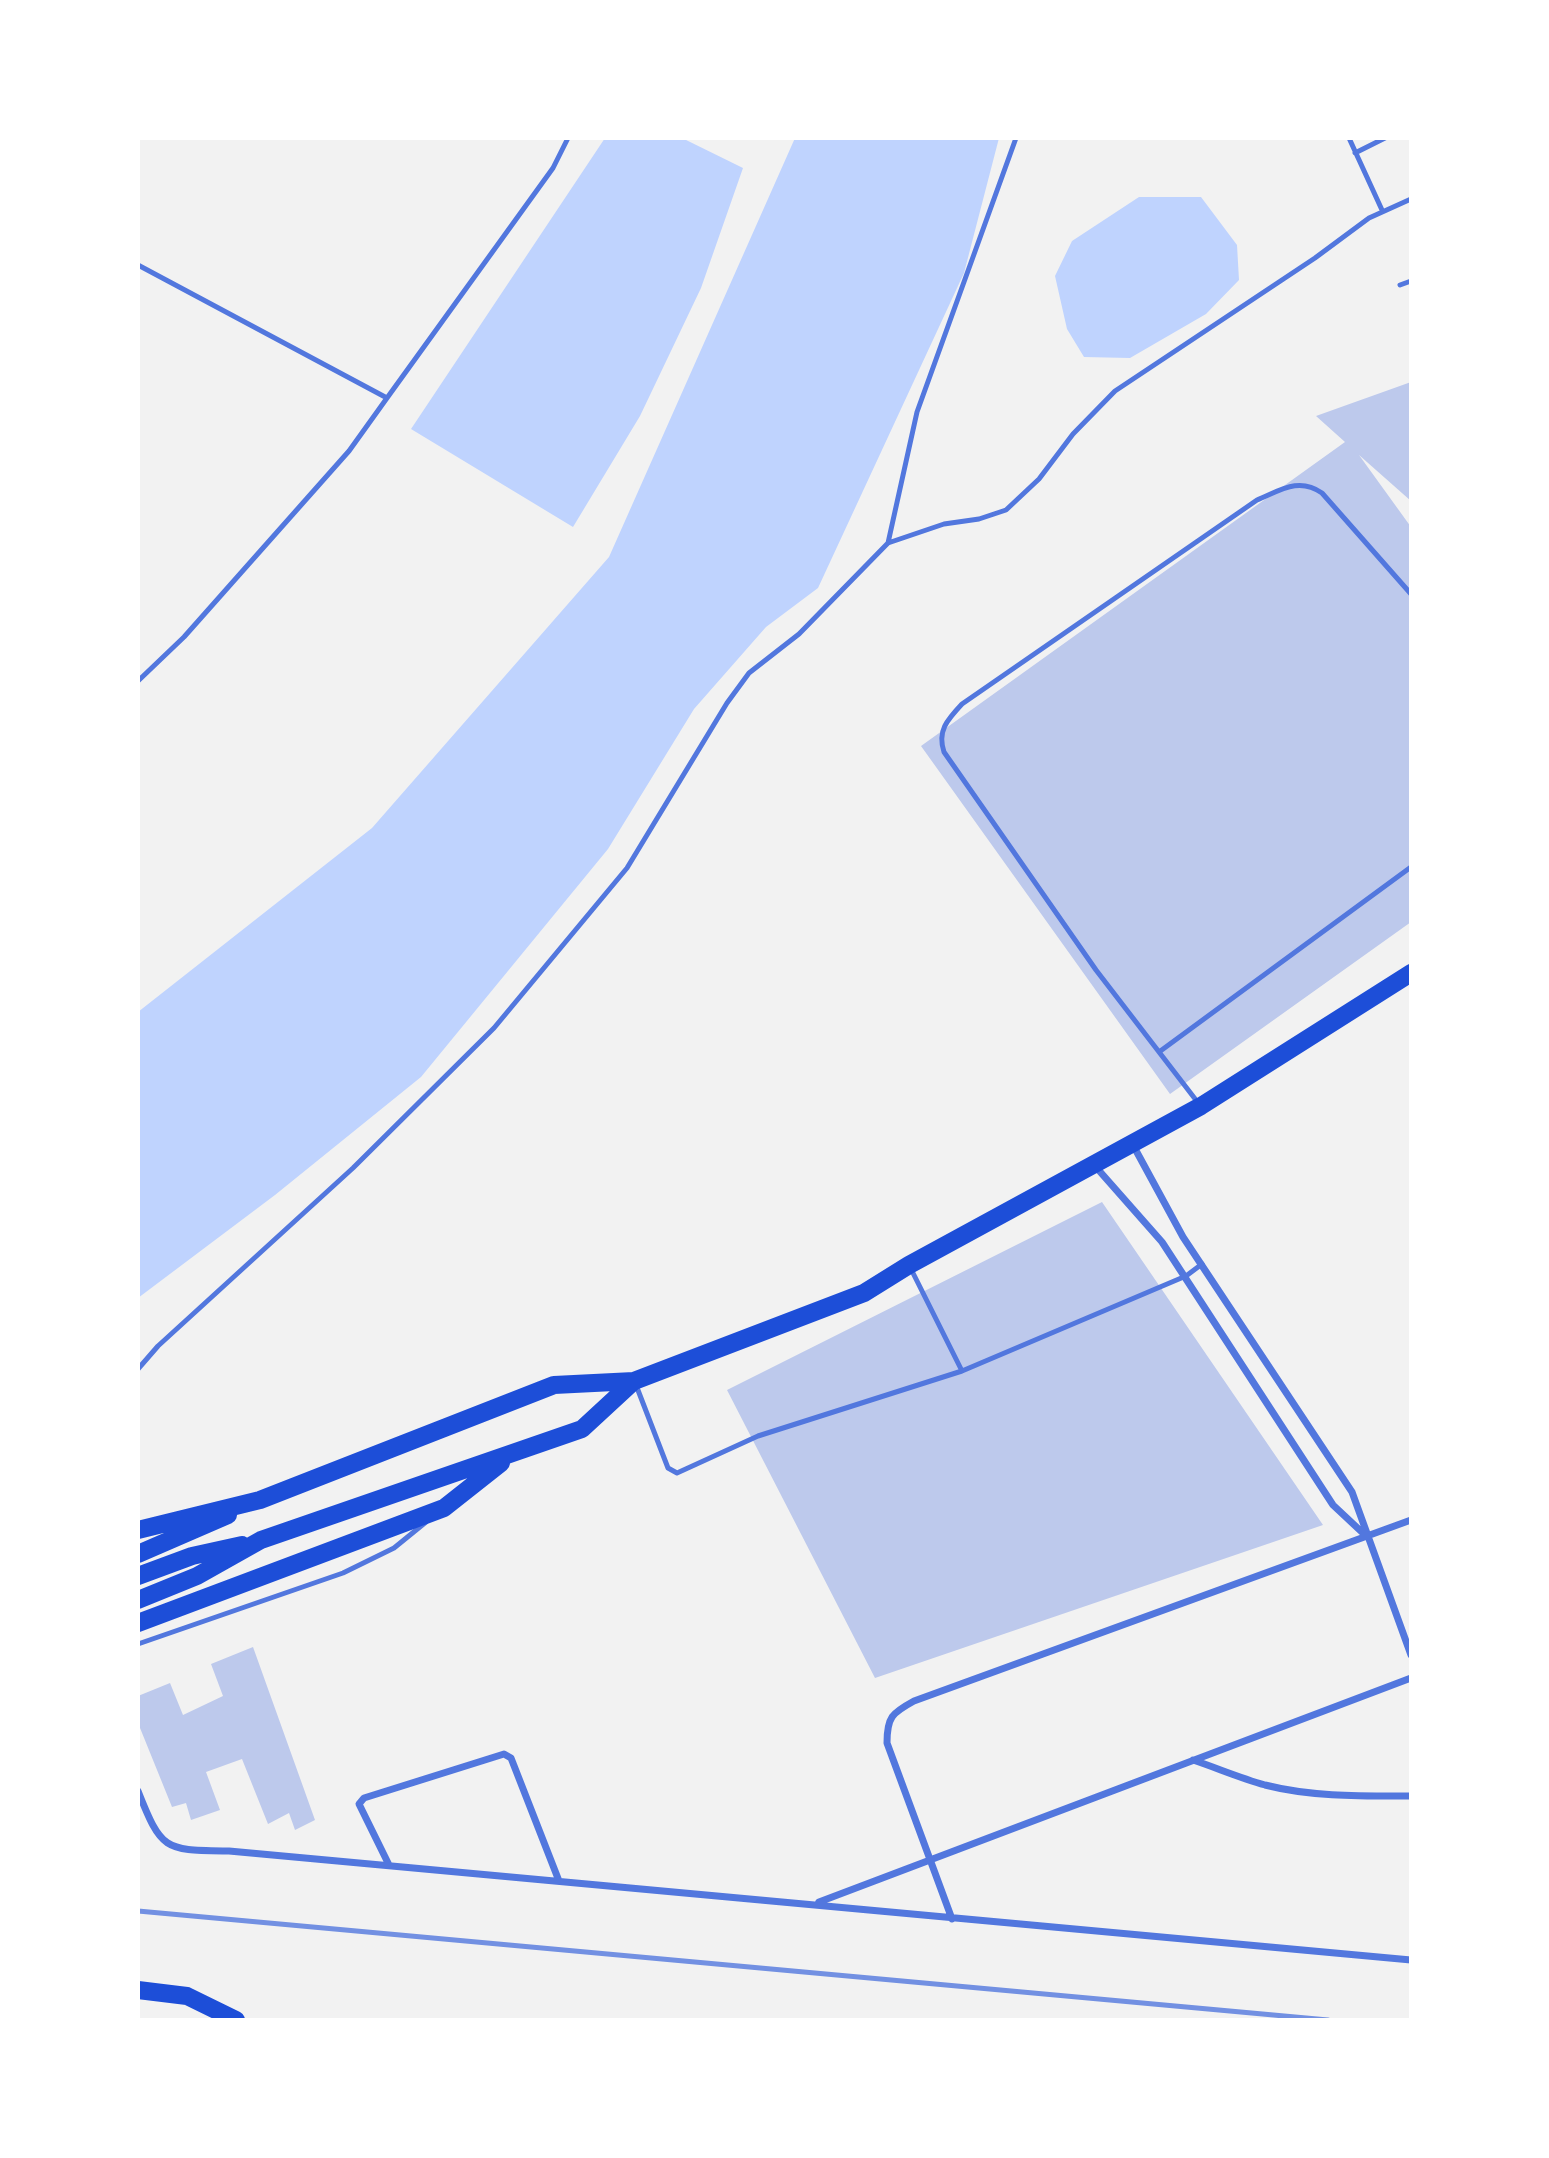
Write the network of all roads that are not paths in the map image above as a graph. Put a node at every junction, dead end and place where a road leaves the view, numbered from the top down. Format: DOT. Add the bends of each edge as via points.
graph roads {
  1 [pos="568,138"];
  2 [pos="1016,138"];
  3 [pos="1349,138"];
  4 [pos="1385,138"];
  5 [pos="1355,153"];
  6 [pos="1411,199"];
  7 [pos="1382,210"];
  8 [pos="138,265"];
  9 [pos="1411,281"];
  10 [pos="1400,285"];
  11 [pos="387,398"];
  12 [pos="888,543"];
  13 [pos="1411,594"];
  14 [pos="138,681"];
  15 [pos="1411,867"];
  16 [pos="1411,973"];
  17 [pos="1158,1052"];
  18 [pos="1201,1106"];
  19 [pos="1133,1144"];
  20 [pos="1095,1166"];
  21 [pos="1202,1264"];
  22 [pos="909,1265"];
  23 [pos="1186,1276"];
  24 [pos="138,1369"];
  25 [pos="962,1371"];
  26 [pos="634,1381"];
  27 [pos="513,1454"];
  28 [pos="260,1500"];
  29 [pos="444,1508"];
  30 [pos="1411,1520"];
  31 [pos="138,1530"];
  32 [pos="1365,1535"];
  33 [pos="261,1540"];
  34 [pos="138,1554"];
  35 [pos="138,1576"];
  36 [pos="138,1600"];
  37 [pos="138,1623"];
  38 [pos="138,1644"];
  39 [pos="1411,1655"];
  40 [pos="1411,1678"];
  41 [pos="1193,1760"];
  42 [pos="138,1791"];
  43 [pos="1411,1796"];
  44 [pos="930,1860"];
  45 [pos="389,1866"];
  46 [pos="559,1881"];
  47 [pos="816,1903"];
  48 [pos="952,1919"];
  49 [pos="1411,1959"];
  50 [pos="138,1990"];
  51 [pos="236,2020"];
  1 -- 11 [label="lane" via="553,168"];
  2 -- 12 [label="lane" via="916,412"];
  3 -- 5 [label="lane"];
  4 -- 5 [label="lane"];
  5 -- 7 [label="lane"];
  6 -- 7 [label="lane"];
  7 -- 12 [label="lane" via="1115,391 1006,510"];
  8 -- 11 [label="lane"];
  9 -- 10 [label="lane"];
  11 -- 14 [label="lane" via="349,451 184,637"];
  12 -- 24 [label="lane" via="799,634 749,673 627,867 494,1028 353,1168"];
  13 -- 17 [label="lane" via="1322,493 1300,483 1257,500 962,704 944,725 940,739 944,752"];
  15 -- 17 [label="lane"];
  16 -- 18 [label="main road"];
  17 -- 18 [label="lane"];
  18 -- 19 [label="main road"];
  19 -- 20 [label="main road"];
  19 -- 21 [label="street"];
  20 -- 22 [label="main road"];
  20 -- 23 [label="street"];
  21 -- 23 [label="lane"];
  21 -- 32 [label="street" via="1352,1492"];
  22 -- 25 [label="lane"];
  22 -- 26 [label="main road" via="864,1293"];
  23 -- 25 [label="lane"];
  23 -- 32 [label="street" via="1333,1505"];
  25 -- 26 [label="lane" via="758,1436 677,1474 668,1468"];
  26 -- 27 [label="main road" via="582,1429"];
  26 -- 28 [label="main road" via="554,1385"];
  27 -- 29 [label="main road"];
  27 -- 33 [label="main road"];
  28 -- 31 [label="main road"];
  28 -- 34 [label="main road"];
  29 -- 37 [label="main road"];
  29 -- 38 [label="lane" via="394,1548 343,1573"];
  30 -- 32 [label="street"];
  32 -- 39 [label="street"];
  32 -- 44 [label="street" via="896,1711 887,1725 887,1743"];
  33 -- 35 [label="main road" via="192,1556"];
  33 -- 36 [label="main road" via="197,1576"];
  40 -- 41 [label="street"];
  41 -- 43 [label="street" via="1265,1785 1305,1792"];
  41 -- 44 [label="street"];
  42 -- 45 [label="street" via="153,1831 163,1842 182,1850"];
  44 -- 47 [label="street"];
  44 -- 48 [label="street"];
  45 -- 46 [label="street"];
  45 -- 46 [label="street" via="362,1814 359,1804 364,1798 504,1754 511,1758"];
  46 -- 47 [label="street"];
  47 -- 48 [label="street"];
  48 -- 49 [label="street"];
  50 -- 51 [label="main road" via="187,1996"];
}
